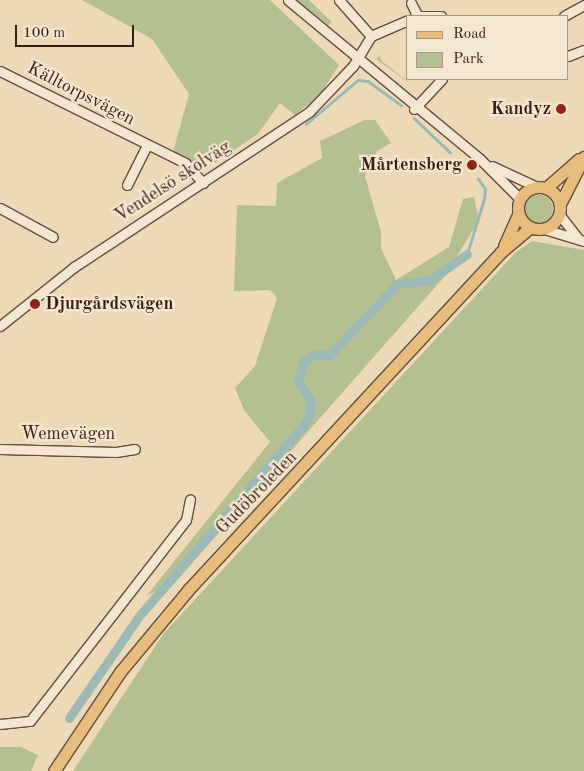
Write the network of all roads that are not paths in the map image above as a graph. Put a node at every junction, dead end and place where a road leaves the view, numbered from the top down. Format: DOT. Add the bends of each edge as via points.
graph roads {
  1 [pos="288,0"];
  2 [pos="339,0"];
  3 [pos="411,3"];
  4 [pos="584,5"];
  5 [pos="416,15"];
  6 [pos="566,15"];
  7 [pos="406,21"];
  8 [pos="371,36"];
  9 [pos="584,50"];
  10 [pos="569,56"];
  11 [pos="358,60"];
  12 [pos="0,71"];
  13 [pos="441,80"];
  14 [pos="414,109"];
  15 [pos="147,145"];
  16 [pos="584,155"];
  17 [pos="480,159"];
  18 [pos="203,183"];
  19 [pos="127,185"];
  20 [pos="542,188"];
  21 [pos="520,199"];
  22 [pos="0,208"];
  23 [pos="560,209"];
  24 [pos="518,214"];
  25 [pos="530,228"];
  26 [pos="544,229"];
  27 [pos="53,237"];
  28 [pos="582,240"];
  29 [pos="501,252"];
  30 [pos="0,326"];
  31 [pos="0,449"];
  32 [pos="135,449"];
  33 [pos="190,499"];
  34 [pos="0,724"];
  35 [pos="54,771"];
  1 -- 11 [label="street"];
  2 -- 8 [label="street"];
  3 -- 5 [label="street"];
  4 -- 6 [label="street"];
  7 -- 8 [label="street"];
  8 -- 11 [label="street, Vendelsö skolväg"];
  9 -- 10 [label="street"];
  11 -- 14 [label="street"];
  11 -- 18 [label="street, Vendelsö skolväg" via="309,112"];
  12 -- 15 [label="street, Källtorpsvägen"];
  13 -- 14 [label="street"];
  14 -- 17 [label="street"];
  15 -- 18 [label="street, Källtorpsvägen" via="185,163"];
  15 -- 19 [label="street, Källtorpsvägen"];
  16 -- 20 [label="main road"];
  16 -- 23 [label="main road"];
  17 -- 20 [label="street"];
  17 -- 21 [label="street"];
  18 -- 30 [label="street, Vendelsö skolväg" via="74,267"];
  20 -- 21 [label="main road"];
  20 -- 23 [label="main road"];
  21 -- 24 [label="main road"];
  22 -- 27 [label="street"];
  23 -- 26 [label="main road"];
  23 -- 28 [label="street"];
  24 -- 25 [label="main road"];
  24 -- 29 [label="main road, Gudöbroleden"];
  25 -- 26 [label="main road"];
  25 -- 29 [label="main road, Gudöbroleden"];
  26 -- 28 [label="street"];
  29 -- 35 [label="main road, Gudöbroleden" via="188,590 120,672"];
  31 -- 32 [label="street, Wemevägen" via="116,452"];
  33 -- 34 [label="street" via="186,520 30,721"];
}
